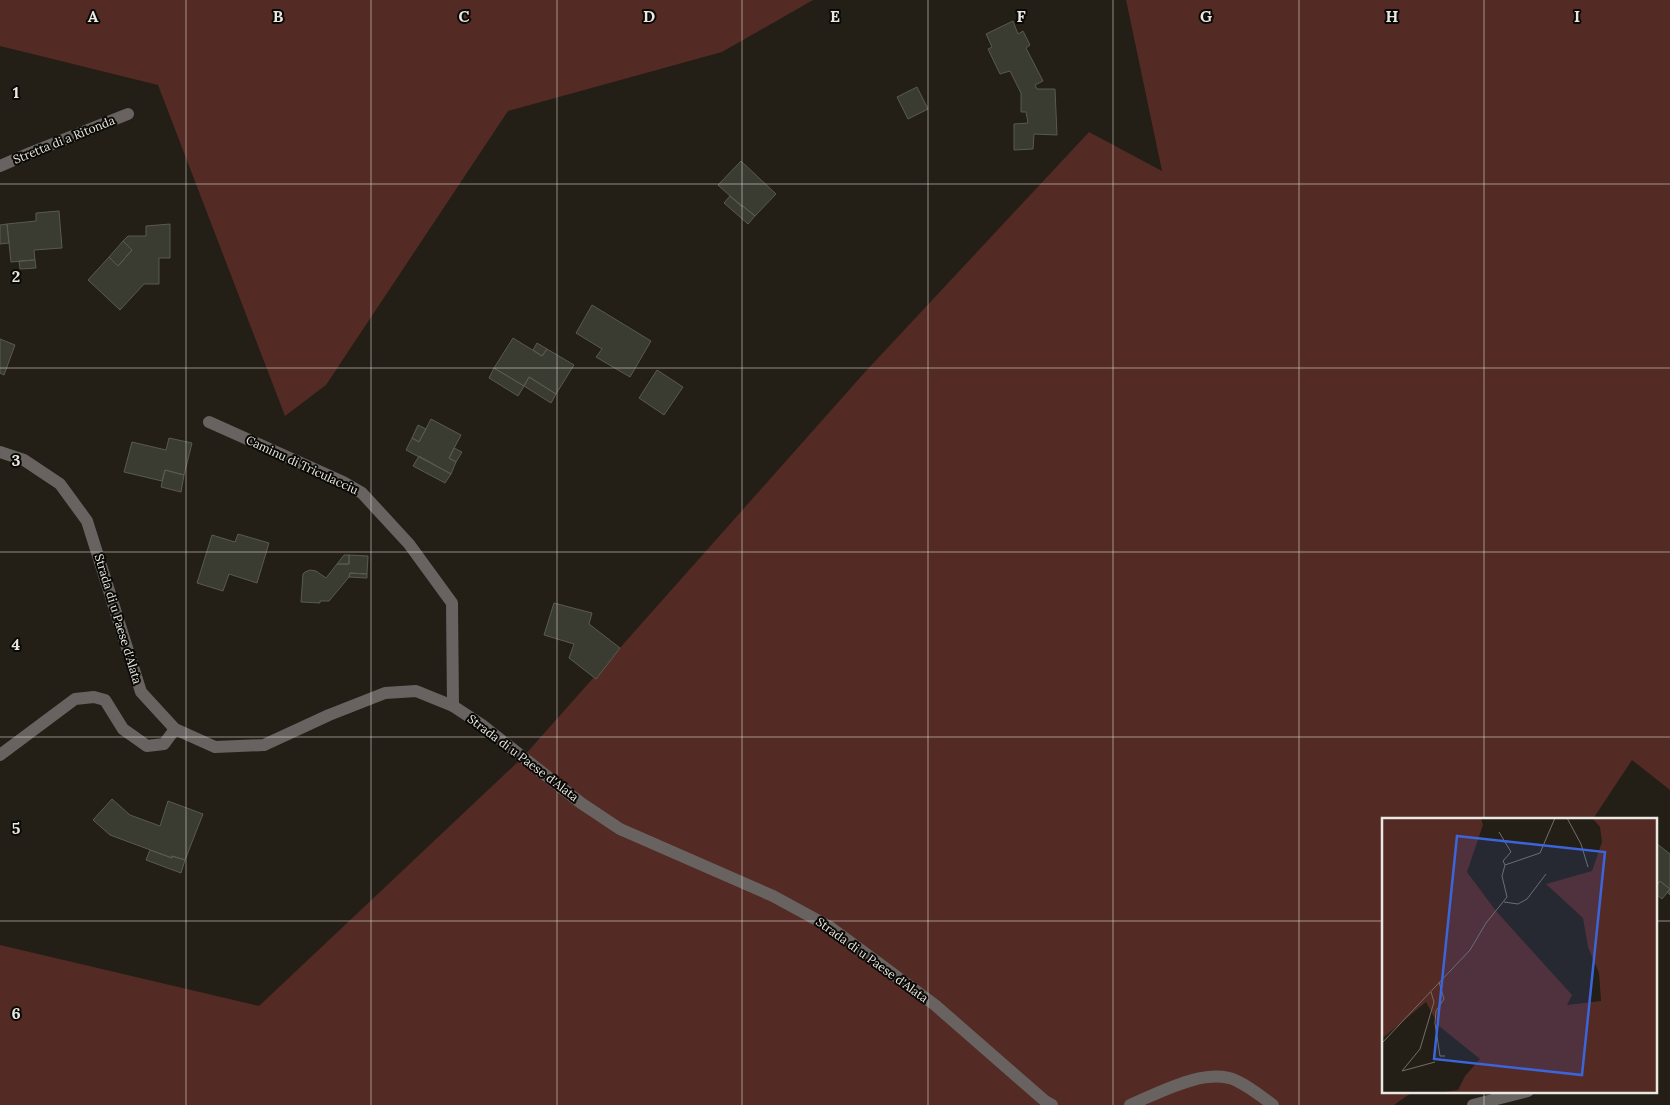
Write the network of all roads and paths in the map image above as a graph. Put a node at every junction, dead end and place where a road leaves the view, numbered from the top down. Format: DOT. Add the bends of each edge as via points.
graph roads {
  1 [pos="128,114"];
  2 [pos="0,166"];
  3 [pos="209,422"];
  4 [pos="0,452"];
  5 [pos="453,706"];
  6 [pos="175,729"];
  7 [pos="0,755"];
  8 [pos="1524,1092"];
  9 [pos="1052,1105"];
  10 [pos="1130,1105"];
  11 [pos="1273,1105"];
  12 [pos="1473,1105"];
  1 -- 2 [label="street, Stretta di a Ritonda"];
  3 -- 5 [label="street, Caminu di Triculacciu" via="362,493 409,544 452,604"];
  4 -- 6 [label="street, Strada di u Paese d'Alata" via="24,460 60,484 87,521 140,692"];
  5 -- 6 [label="street, Strada di u Paese d'Alata" via="416,691 385,693 329,714 264,745 215,747"];
  5 -- 9 [label="street, Strada di u Paese d'Alata" via="620,829 773,896 830,926 935,1005"];
  6 -- 7 [label="street" via="164,744 147,746 123,729 105,700 94,697 75,699"];
  8 -- 12 [label="street"];
  10 -- 11 [label="street" via="1194,1079 1216,1076 1236,1080"];
}
